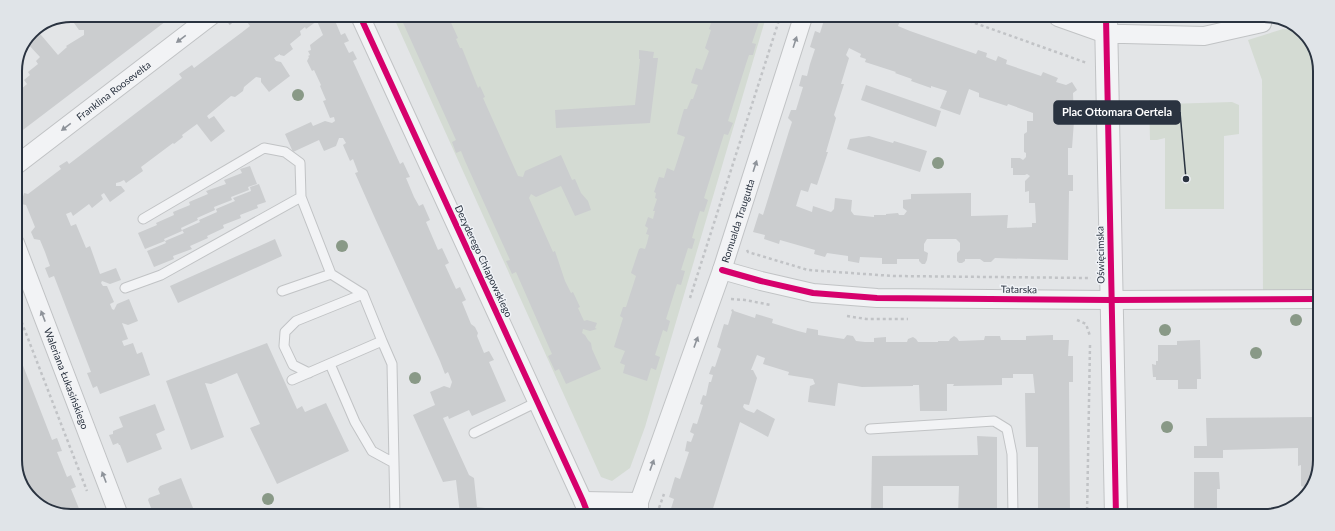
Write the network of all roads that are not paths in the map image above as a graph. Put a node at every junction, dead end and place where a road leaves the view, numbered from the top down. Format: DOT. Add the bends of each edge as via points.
graph roads {
  1 [pos="218,22"];
  2 [pos="363,22"];
  3 [pos="801,22"];
  4 [pos="1082,22"];
  5 [pos="1262,22"];
  6 [pos="1106,26"];
  7 [pos="22,161"];
  8 [pos="301,197"];
  9 [pos="143,219"];
  10 [pos="22,245"];
  11 [pos="722,270"];
  12 [pos="331,274"];
  13 [pos="125,288"];
  14 [pos="282,291"];
  15 [pos="363,294"];
  16 [pos="1313,299"];
  17 [pos="1111,300"];
  18 [pos="382,341"];
  19 [pos="330,364"];
  20 [pos="309,373"];
  21 [pos="292,380"];
  22 [pos="538,402"];
  23 [pos="870,429"];
  24 [pos="474,433"];
  25 [pos="394,463"];
  26 [pos="586,508"];
  27 [pos="639,508"];
  28 [pos="117,509"];
  29 [pos="395,509"];
  30 [pos="1012,509"];
  31 [pos="1116,509"];
  1 -- 7 [label="street, Franklina Roosevelta, one-way"];
  2 -- 22 [label="street, Dezyderego Chłapowskiego"];
  11 -- 3 [label="street, Romualda Traugutta, one-way"];
  4 -- 6 [label="street"];
  5 -- 6 [label="street" via="1204,36"];
  6 -- 17 [label="street, Oświęcimska"];
  8 -- 9 [label="lane" via="300,163 285,152 264,148"];
  8 -- 12 [label="lane"];
  8 -- 13 [label="lane" via="161,275"];
  28 -- 10 [label="street, Waleriana Łukasińskiego, one-way"];
  11 -- 17 [label="street, Tatarska" via="813,293 877,298"];
  27 -- 11 [label="street, Romualda Traugutta, one-way"];
  12 -- 14 [label="lane"];
  12 -- 15 [label="lane"];
  15 -- 18 [label="lane"];
  15 -- 20 [label="lane" via="296,321 286,332 284,346 293,365"];
  16 -- 17 [label="street, Tatarska"];
  17 -- 31 [label="street, Oświęcimska"];
  18 -- 19 [label="lane"];
  18 -- 25 [label="lane" via="392,364"];
  19 -- 20 [label="lane"];
  19 -- 25 [label="lane" via="355,422 372,451"];
  20 -- 21 [label="lane"];
  22 -- 24 [label="lane"];
  22 -- 26 [label="street, Dezyderego Chłapowskiego"];
  23 -- 30 [label="lane" via="994,421 1007,429 1012,454"];
  25 -- 29 [label="lane"];
  26 -- 27 [label="street"];
}
